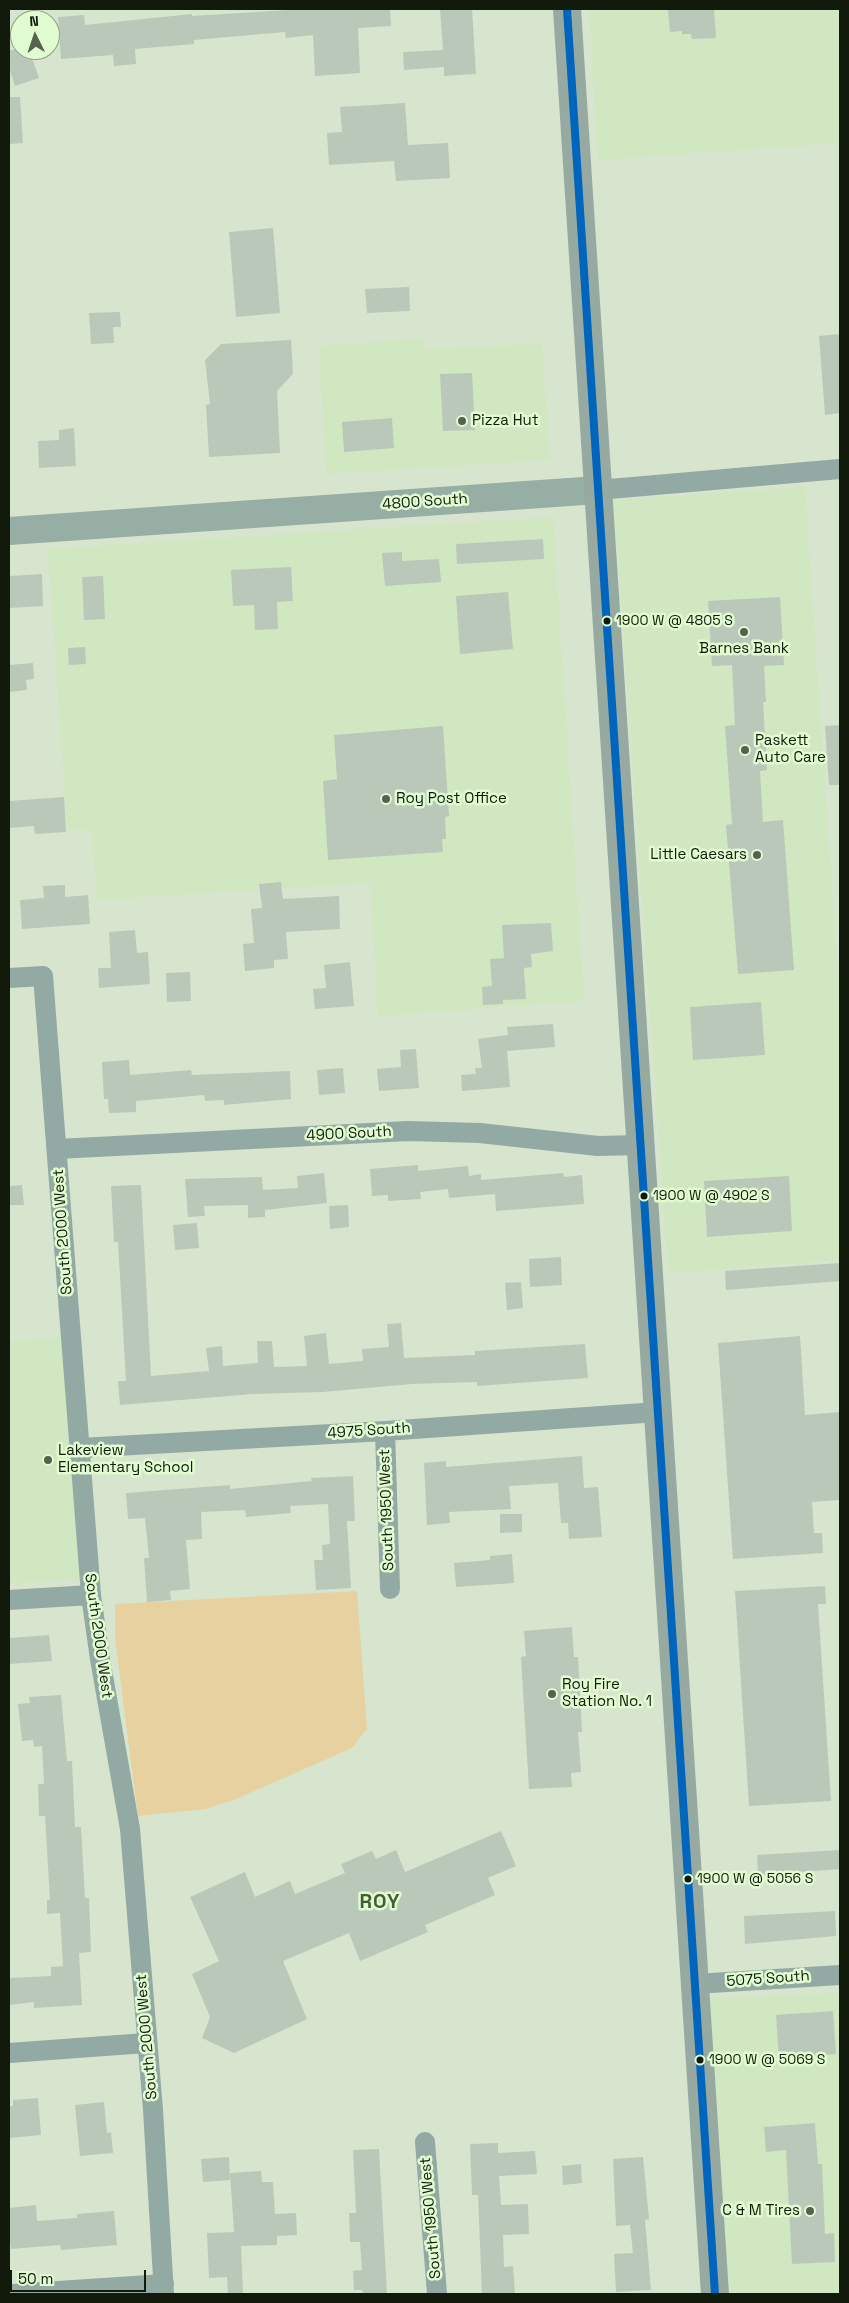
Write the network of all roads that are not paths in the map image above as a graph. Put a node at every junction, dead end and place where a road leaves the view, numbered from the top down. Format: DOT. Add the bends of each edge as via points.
graph roads {
  1 [pos="567,9"];
  2 [pos="840,469"];
  3 [pos="598,490"];
  4 [pos="9,531"];
  5 [pos="9,978"];
  6 [pos="640,1145"];
  7 [pos="57,1149"];
  8 [pos="658,1412"];
  9 [pos="385,1431"];
  10 [pos="80,1448"];
  11 [pos="390,1589"];
  12 [pos="91,1595"];
  13 [pos="9,1600"];
  14 [pos="840,1975"];
  15 [pos="695,1984"];
  16 [pos="146,2043"];
  17 [pos="9,2053"];
  18 [pos="424,2142"];
  19 [pos="164,2289"];
  20 [pos="13,2294"];
  21 [pos="437,2294"];
  22 [pos="715,2294"];
  1 -- 3 [label="main road"];
  2 -- 3 [label="street, 4800 South"];
  3 -- 4 [label="main road, 4800 South"];
  3 -- 6 [label="main road"];
  5 -- 7 [label="street, South 2000 West" via="43,976"];
  6 -- 7 [label="street, 4900 South" via="598,1146 480,1133 408,1131"];
  6 -- 8 [label="main road"];
  7 -- 10 [label="street, South 2000 West"];
  8 -- 9 [label="street, 4975 South"];
  8 -- 15 [label="main road"];
  9 -- 10 [label="street, 4975 South"];
  9 -- 11 [label="street, South 1950 West"];
  10 -- 12 [label="street, South 2000 West"];
  12 -- 13 [label="street"];
  12 -- 16 [label="street, South 2000 West" via="130,1829"];
  14 -- 15 [label="street, 5075 South"];
  15 -- 22 [label="main road"];
  16 -- 17 [label="street"];
  16 -- 19 [label="street, South 2000 West"];
  18 -- 21 [label="street, South 1950 West"];
  19 -- 20 [label="street"];
}
